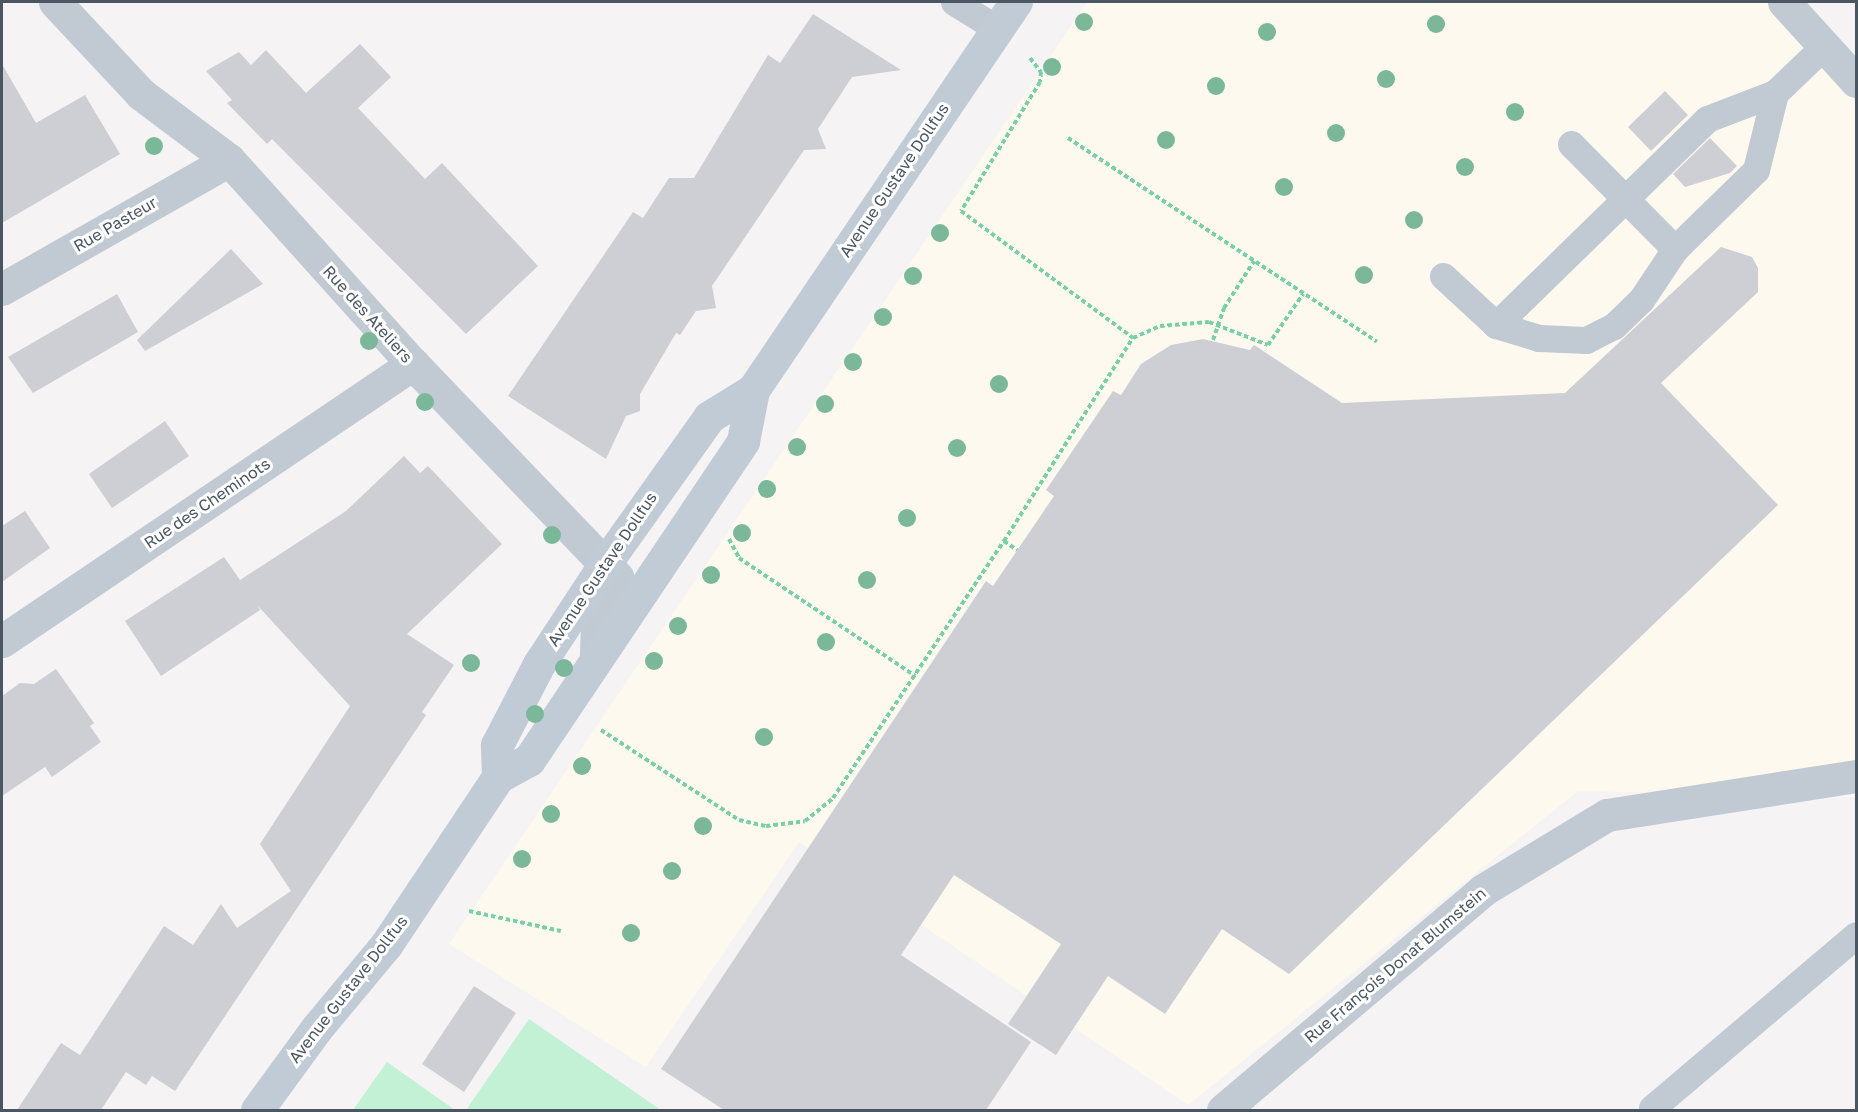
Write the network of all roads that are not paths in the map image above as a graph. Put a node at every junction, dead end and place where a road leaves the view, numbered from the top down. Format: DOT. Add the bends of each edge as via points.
graph roads {
  1 [pos="55,2"];
  2 [pos="954,2"];
  3 [pos="1016,2"];
  4 [pos="1784,2"];
  5 [pos="996,28"];
  6 [pos="1824,46"];
  7 [pos="1857,81"];
  8 [pos="1775,93"];
  9 [pos="1571,144"];
  10 [pos="229,160"];
  11 [pos="1626,199"];
  12 [pos="1675,249"];
  13 [pos="1443,276"];
  14 [pos="2,290"];
  15 [pos="1496,326"];
  16 [pos="413,364"];
  17 [pos="753,390"];
  18 [pos="604,565"];
  19 [pos="2,641"];
  20 [pos="596,655"];
  21 [pos="1857,776"];
  22 [pos="498,777"];
  23 [pos="1857,935"];
  24 [pos="1652,1108"];
  25 [pos="257,1110"];
  26 [pos="1223,1110"];
  1 -- 10 [label="street, Rue des Ateliers" via="141,94"];
  2 -- 5 [label="lane"];
  3 -- 5 [label="main road, Avenue Gustave Dollfus"];
  4 -- 6 [label="street"];
  5 -- 17 [label="main road, Avenue Gustave Dollfus"];
  6 -- 7 [label="street"];
  6 -- 8 [label="lane"];
  8 -- 11 [label="lane" via="1707,119"];
  8 -- 12 [label="lane" via="1756,170"];
  9 -- 11 [label="lane"];
  10 -- 14 [label="street, Rue Pasteur"];
  10 -- 16 [label="street, Rue des Ateliers"];
  11 -- 12 [label="lane"];
  11 -- 15 [label="lane"];
  12 -- 15 [label="lane" via="1641,300 1614,326 1586,340 1539,338"];
  13 -- 15 [label="lane"];
  16 -- 18 [label="street, Rue des Ateliers"];
  16 -- 19 [label="street, Rue des Cheminots"];
  17 -- 18 [label="main road, Avenue Gustave Dollfus" via="709,417"];
  17 -- 20 [label="main road, Avenue Gustave Dollfus" via="742,441"];
  18 -- 20 [label="street, Rue des Ateliers" via="617,577 597,624"];
  18 -- 22 [label="main road, Avenue Gustave Dollfus" via="538,664 497,745"];
  20 -- 22 [label="main road, Avenue Gustave Dollfus" via="529,760"];
  21 -- 26 [label="street, Rue François Donat Blumstein" via="1607,815 1483,890"];
  22 -- 25 [label="main road, Avenue Gustave Dollfus" via="386,945 316,1029"];
  23 -- 24 [label="lane"];
}
